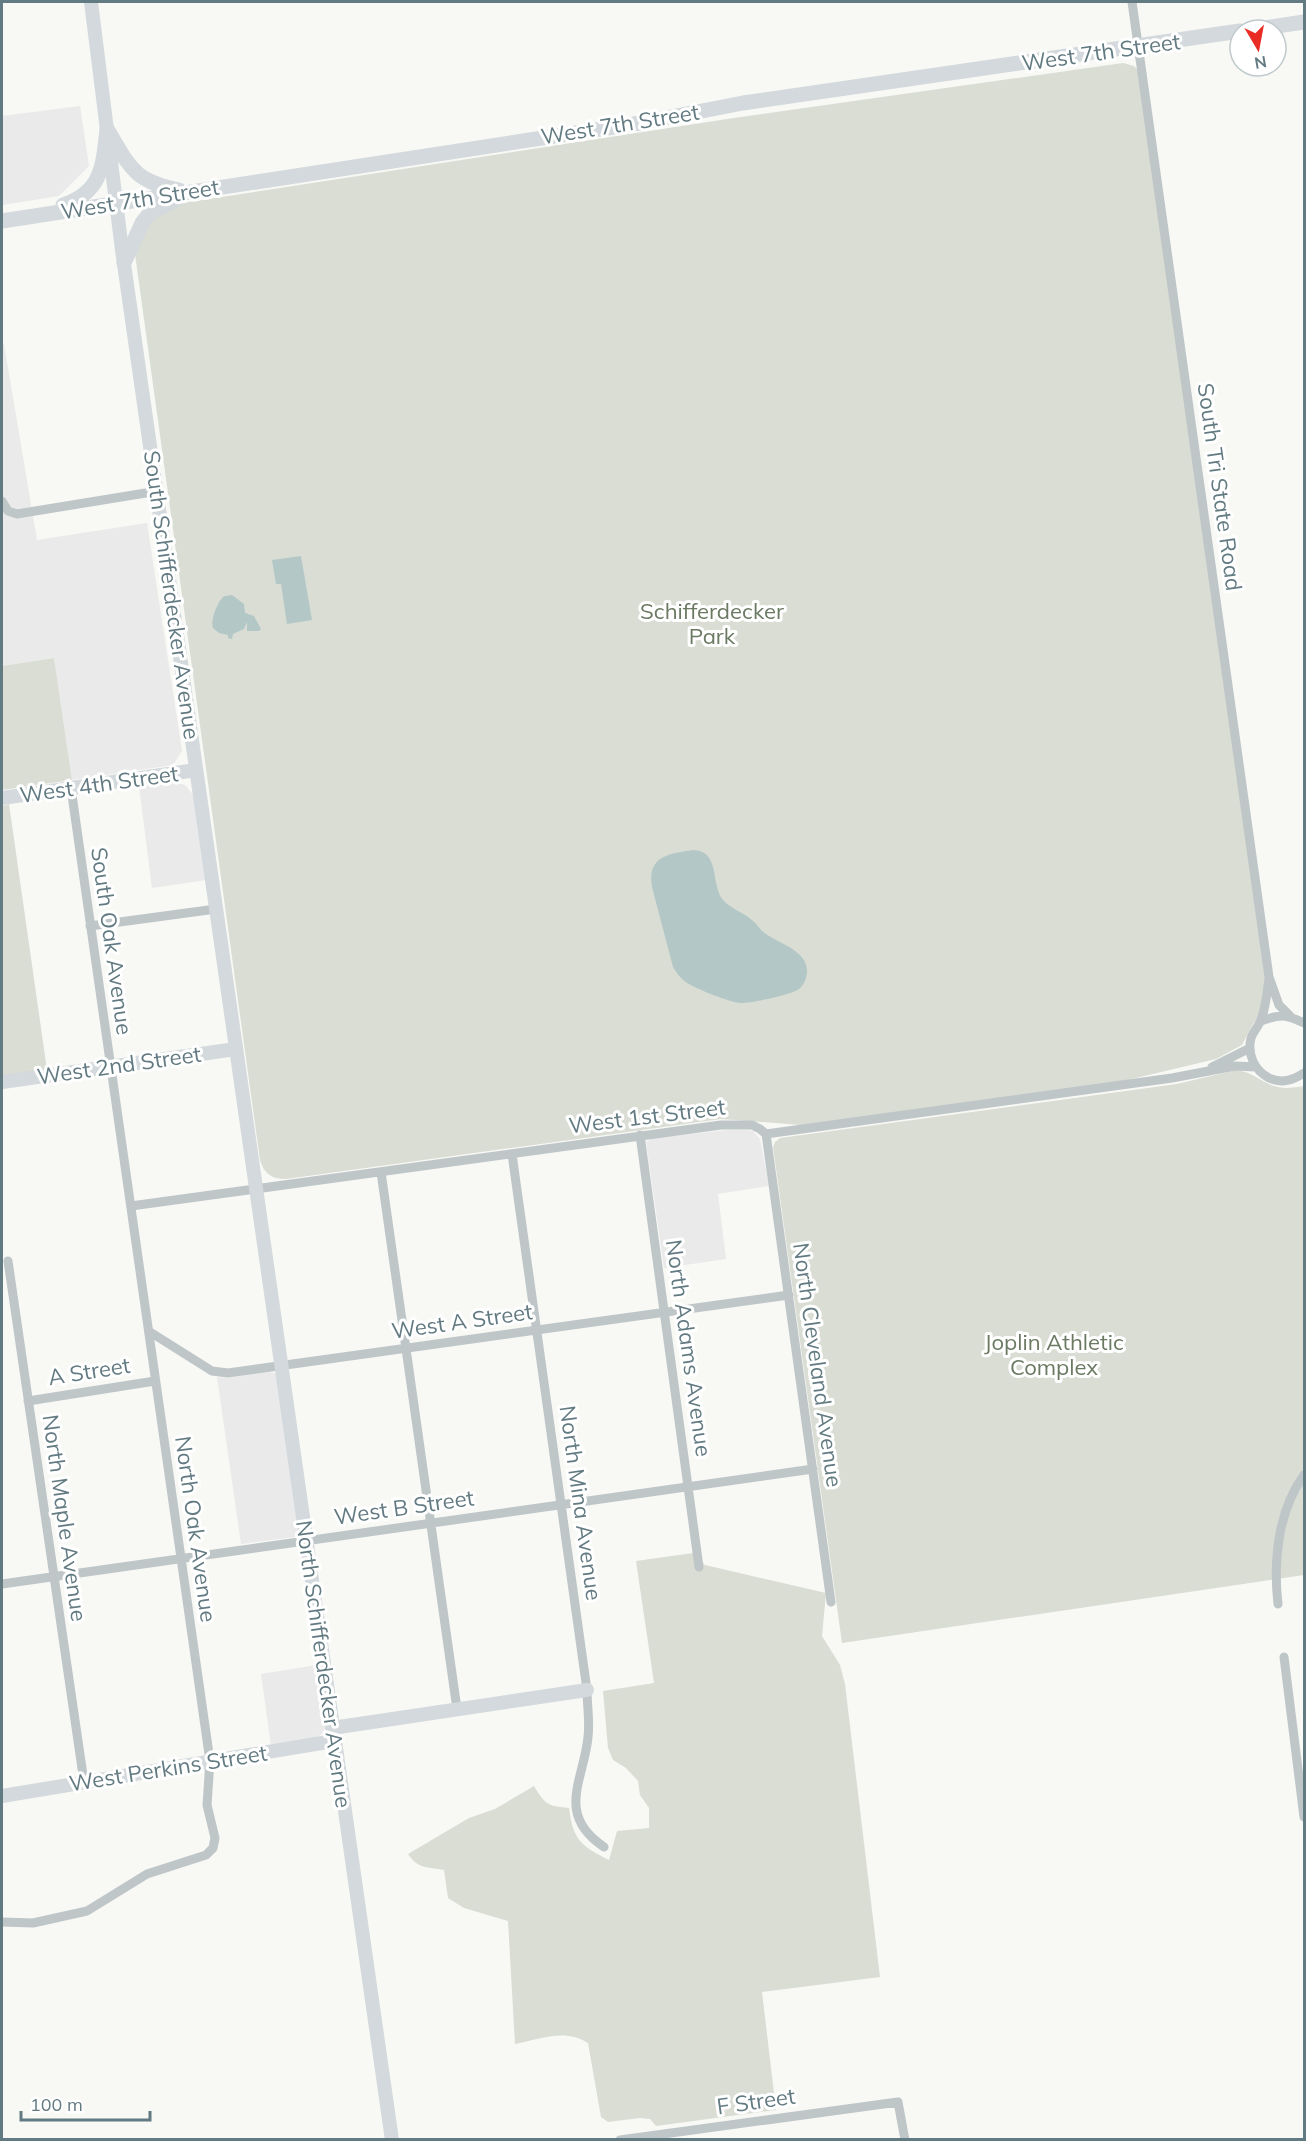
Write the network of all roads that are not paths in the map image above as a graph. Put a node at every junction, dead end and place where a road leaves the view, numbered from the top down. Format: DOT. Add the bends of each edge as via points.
graph roads {
  1 [pos="92,2"];
  2 [pos="1132,2"];
  3 [pos="1305,22"];
  4 [pos="1288,24"];
  5 [pos="1228,34"];
  6 [pos="1138,46"];
  7 [pos="107,129"];
  8 [pos="188,192"];
  9 [pos="116,203"];
  10 [pos="48,214"];
  11 [pos="2,221"];
  12 [pos="124,263"];
  13 [pos="158,491"];
  14 [pos="2,501"];
  15 [pos="196,770"];
  16 [pos="71,788"];
  17 [pos="2,798"];
  18 [pos="216,909"];
  19 [pos="90,926"];
  20 [pos="1269,977"];
  21 [pos="1290,1016"];
  22 [pos="1261,1021"];
  23 [pos="1305,1023"];
  24 [pos="1250,1048"];
  25 [pos="236,1049"];
  26 [pos="110,1066"];
  27 [pos="1256,1067"];
  28 [pos="1201,1072"];
  29 [pos="1305,1073"];
  30 [pos="1300,1080"];
  31 [pos="2,1082"];
  32 [pos="766,1134"];
  33 [pos="640,1135"];
  34 [pos="512,1154"];
  35 [pos="381,1172"];
  36 [pos="256,1189"];
  37 [pos="131,1206"];
  38 [pos="8,1261"];
  39 [pos="789,1295"];
  40 [pos="664,1312"];
  41 [pos="537,1330"];
  42 [pos="150,1332"];
  43 [pos="406,1349"];
  44 [pos="281,1366"];
  45 [pos="155,1381"];
  46 [pos="28,1401"];
  47 [pos="813,1469"];
  48 [pos="1305,1475"];
  49 [pos="690,1487"];
  50 [pos="561,1505"];
  51 [pos="431,1523"];
  52 [pos="306,1541"];
  53 [pos="180,1558"];
  54 [pos="699,1566"];
  55 [pos="54,1576"];
  56 [pos="2,1584"];
  57 [pos="831,1602"];
  58 [pos="1278,1604"];
  59 [pos="1284,1657"];
  60 [pos="587,1690"];
  61 [pos="457,1709"];
  62 [pos="333,1734"];
  63 [pos="210,1761"];
  64 [pos="84,1782"];
  65 [pos="2,1796"];
  66 [pos="1305,1817"];
  67 [pos="604,1847"];
  68 [pos="2,1922"];
  69 [pos="392,2139"];
  70 [pos="620,2139"];
  71 [pos="905,2139"];
  1 -- 7 [label="main road, South Schifferdecker Avenue"];
  2 -- 6 [label="street, South Tri State Road"];
  3 -- 4 [label="main road"];
  5 -- 6 [label="main road, West 7th Street"];
  6 -- 8 [label="main road, West 7th Street" via="754,101 640,123"];
  6 -- 20 [label="street, South Tri State Road"];
  7 -- 8 [label="main road" via="138,175"];
  7 -- 9 [label="main road, South Schifferdecker Avenue"];
  7 -- 10 [label="main road" via="102,170 91,189"];
  8 -- 9 [label="main road, West 7th Street"];
  8 -- 12 [label="main road" via="150,213"];
  9 -- 10 [label="main road, West 7th Street"];
  9 -- 12 [label="main road, South Schifferdecker Avenue"];
  10 -- 11 [label="main road, West 7th Street"];
  12 -- 13 [label="main road, South Schifferdecker Avenue"];
  13 -- 14 [label="street" via="17,514 8,511"];
  13 -- 15 [label="main road, South Schifferdecker Avenue"];
  15 -- 16 [label="main road, West 4th Street"];
  15 -- 18 [label="main road, South Schifferdecker Avenue"];
  16 -- 17 [label="main road, West 4th Street"];
  16 -- 19 [label="street, South Oak Avenue"];
  18 -- 19 [label="street"];
  18 -- 25 [label="main road, South Schifferdecker Avenue"];
  19 -- 26 [label="street, South Oak Avenue"];
  20 -- 21 [label="street, South Tri State Road" via="1279,1005"];
  20 -- 22 [label="street, South Tri State Road"];
  21 -- 22 [label="street"];
  21 -- 23 [label="street"];
  22 -- 24 [label="street, South Tri State Road"];
  24 -- 27 [label="street"];
  24 -- 28 [label="street, West 1st Street"];
  25 -- 26 [label="main road, West 2nd Street"];
  25 -- 36 [label="main road, South Schifferdecker Avenue"];
  26 -- 31 [label="main road, West 2nd Street"];
  26 -- 37 [label="street, South Oak Avenue"];
  27 -- 28 [label="street, West 1st Street"];
  27 -- 30 [label="street" via="1273,1080"];
  28 -- 32 [label="street, West 1st Street"];
  29 -- 30 [label="street"];
  32 -- 33 [label="street, West 1st Street" via="752,1125 735,1124"];
  32 -- 39 [label="street, North Cleveland Avenue"];
  33 -- 34 [label="street, West 1st Street"];
  33 -- 40 [label="street, North Adams Avenue"];
  34 -- 35 [label="street, West 1st Street"];
  34 -- 41 [label="street, North Mina Avenue"];
  35 -- 36 [label="street, West 1st Street"];
  35 -- 43 [label="street"];
  36 -- 37 [label="street, West 1st Street"];
  36 -- 44 [label="main road, North Schifferdecker Avenue"];
  37 -- 42 [label="street, North Oak Avenue"];
  38 -- 46 [label="street, North Maple Avenue"];
  39 -- 40 [label="street, West A Street"];
  39 -- 47 [label="street, North Cleveland Avenue"];
  40 -- 41 [label="street, West A Street"];
  40 -- 49 [label="street, North Adams Avenue"];
  41 -- 43 [label="street, West A Street"];
  41 -- 50 [label="street, North Mina Avenue"];
  42 -- 44 [label="street, West A Street" via="212,1371 228,1373"];
  42 -- 45 [label="street, North Oak Avenue"];
  43 -- 44 [label="street, West A Street"];
  43 -- 51 [label="street"];
  44 -- 52 [label="main road, North Schifferdecker Avenue"];
  45 -- 46 [label="street, A Street"];
  45 -- 53 [label="street, North Oak Avenue"];
  46 -- 55 [label="street, North Maple Avenue"];
  47 -- 49 [label="street, West B Street"];
  47 -- 57 [label="street, North Cleveland Avenue"];
  48 -- 58 [label="street" via="1281,1528 1275,1575"];
  49 -- 50 [label="street, West B Street"];
  49 -- 54 [label="street, North Adams Avenue"];
  50 -- 51 [label="street, West B Street"];
  50 -- 60 [label="street, North Mina Avenue"];
  51 -- 52 [label="street, West B Street"];
  51 -- 61 [label="street"];
  52 -- 53 [label="street, West B Street"];
  52 -- 62 [label="main road, North Schifferdecker Avenue"];
  53 -- 55 [label="street, West B Street"];
  53 -- 63 [label="street, North Oak Avenue"];
  55 -- 56 [label="street, West B Street"];
  55 -- 64 [label="street, North Maple Avenue"];
  59 -- 66 [label="street"];
  60 -- 61 [label="main road, West Perkins Street"];
  60 -- 67 [label="street, North Mina Avenue" via="588,1736 576,1809 587,1831"];
  61 -- 62 [label="main road, West Perkins Street"];
  62 -- 63 [label="main road, West Perkins Street"];
  62 -- 69 [label="main road, North Schifferdecker Avenue"];
  63 -- 64 [label="main road, West Perkins Street"];
  63 -- 68 [label="street, North Oak Avenue" via="207,1805 215,1838 206,1855 147,1874 87,1911 33,1923"];
  64 -- 65 [label="main road, West Perkins Street"];
  70 -- 71 [label="street, F Street" via="898,2102"];
}
